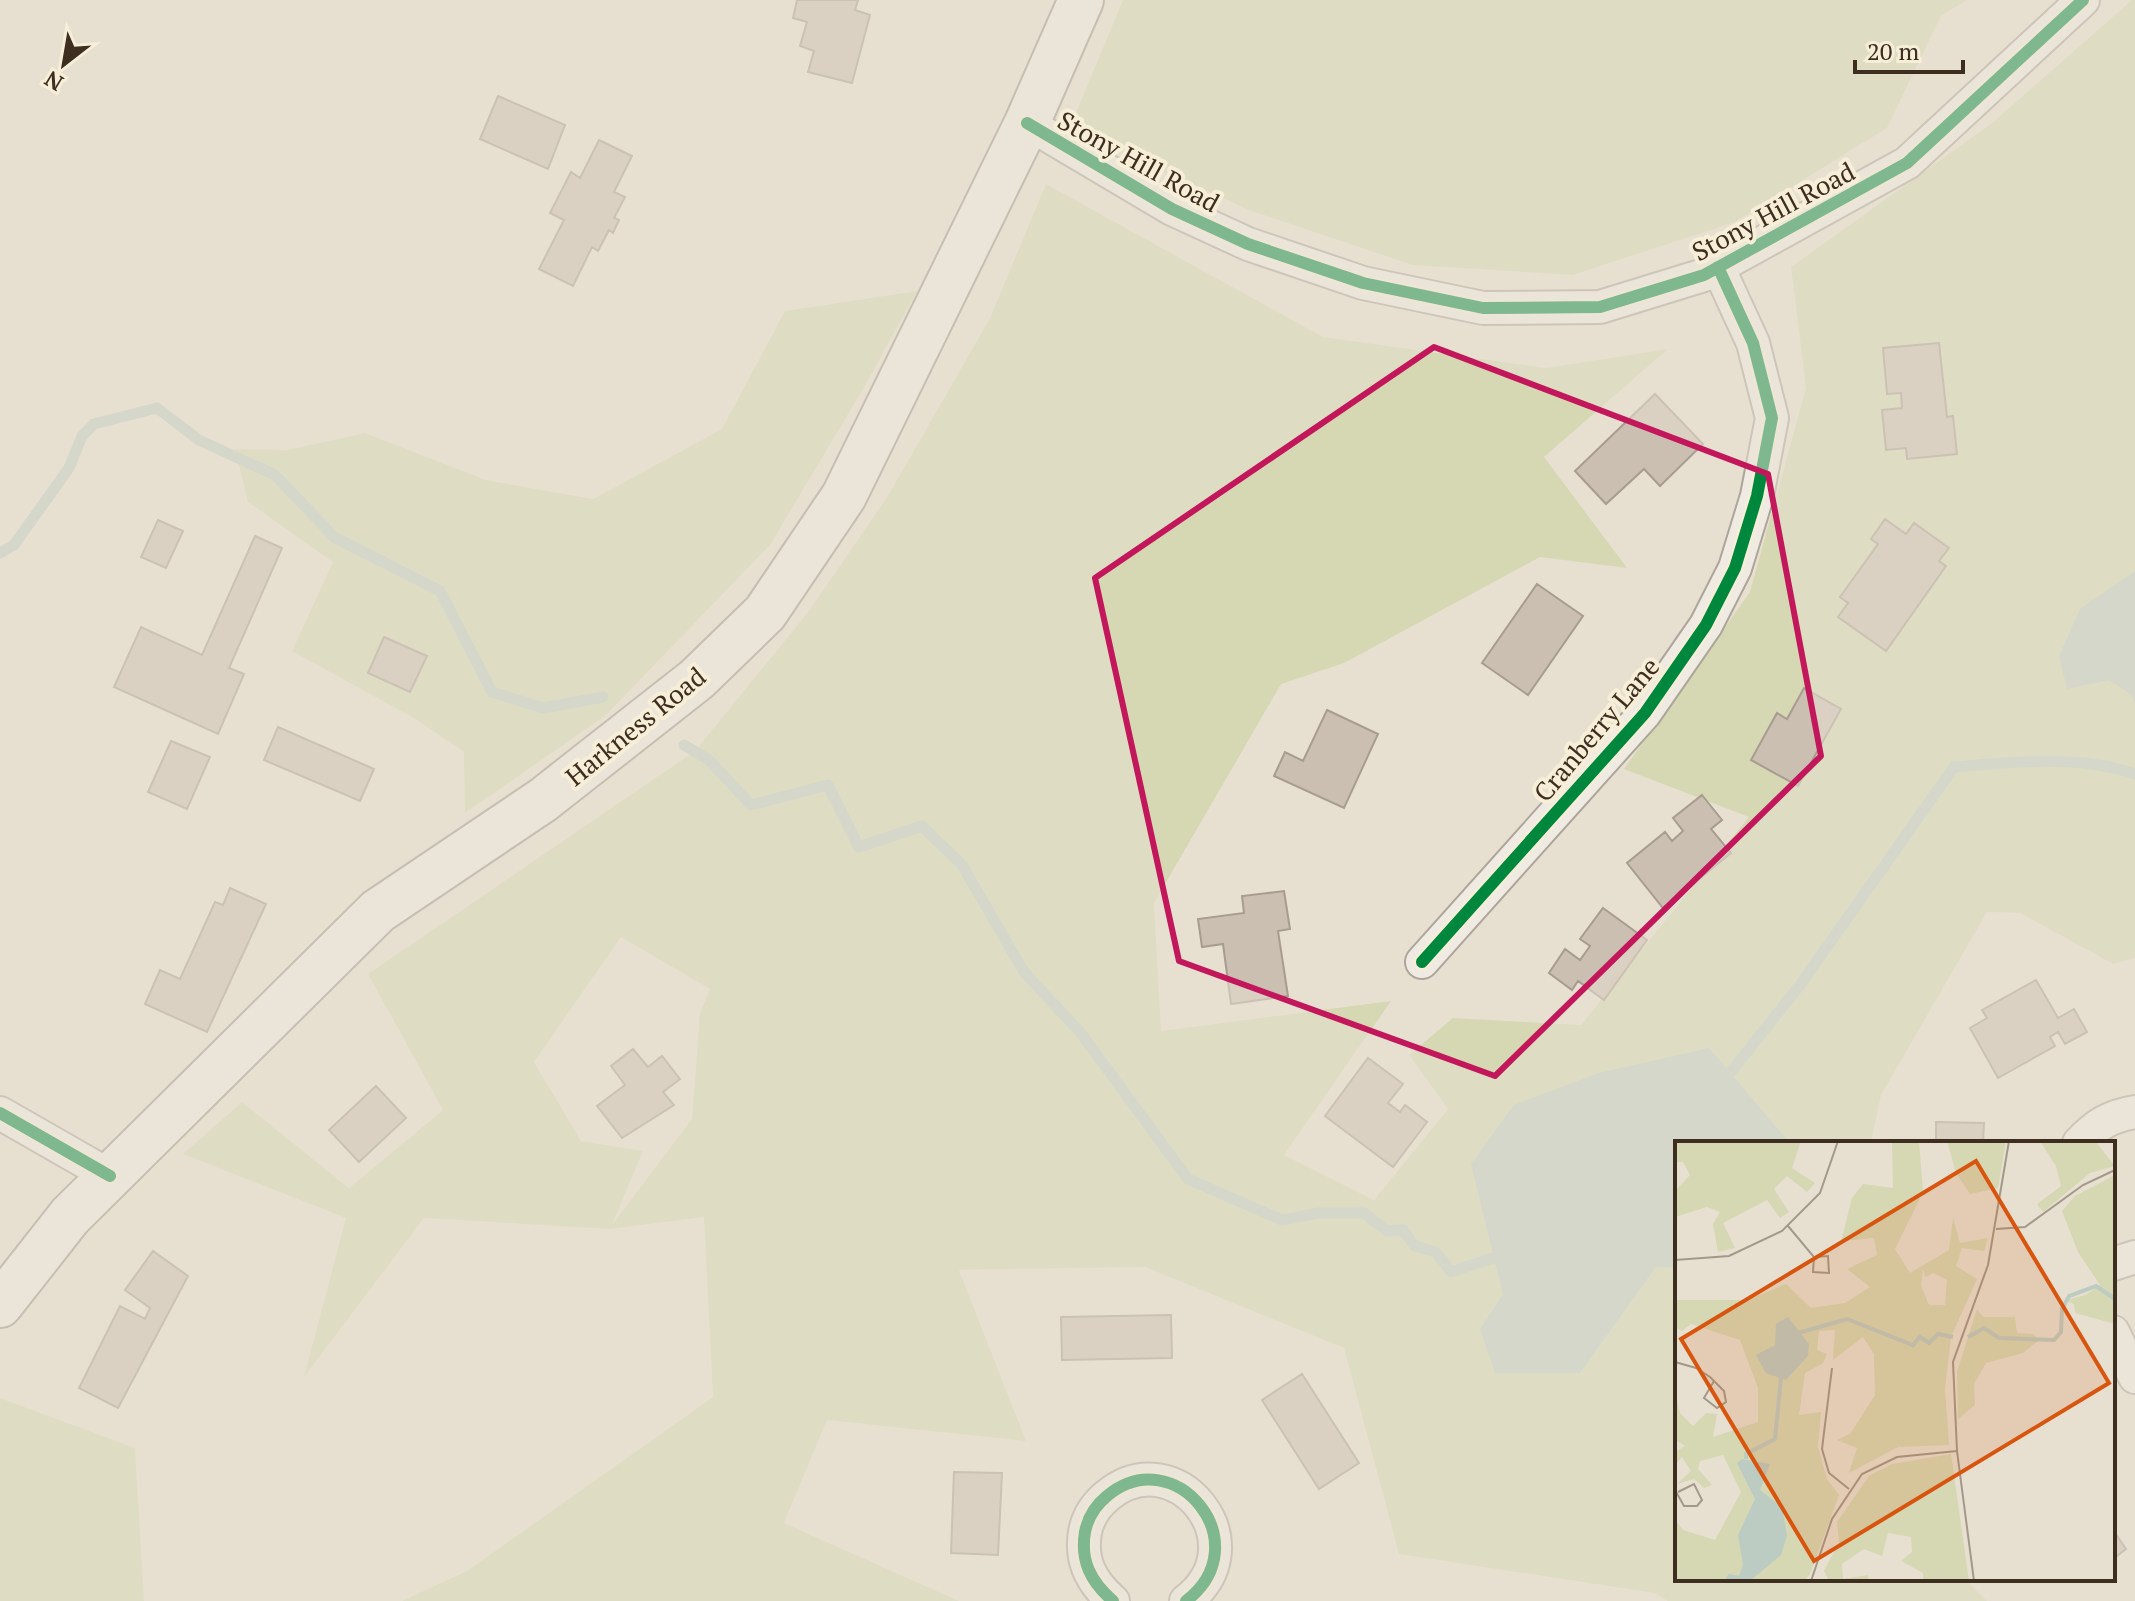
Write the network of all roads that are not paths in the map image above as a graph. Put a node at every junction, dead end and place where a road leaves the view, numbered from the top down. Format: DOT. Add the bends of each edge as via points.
graph roads {
  1 [pos="1081,0"];
  2 [pos="2083,0"];
  3 [pos="1027,123"];
  4 [pos="1718,267"];
  5 [pos="1422,962"];
  6 [pos="2135,1112"];
  7 [pos="0,1113"];
  8 [pos="2081,1141"];
  9 [pos="110,1176"];
  10 [pos="2135,1257"];
  11 [pos="2115,1263"];
  12 [pos="0,1305"];
  13 [pos="2115,1336"];
  14 [pos="2135,1377"];
  15 [pos="1113,1601"];
  16 [pos="1186,1601"];
  1 -- 3 [label="main road, Harkness Road"];
  2 -- 4 [label="street, Stony Hill Road" via="1907,163"];
  3 -- 4 [label="street, Stony Hill Road" via="1172,209 1248,244 1378,286 1483,308 1600,307"];
  3 -- 9 [label="main road, Harkness Road" via="834,515 765,613 697,679 543,800 378,911"];
  4 -- 5 [label="street, Cranberry Lane" via="1753,343 1772,418 1757,496 1735,568 1706,625 1645,713"];
  6 -- 8 [label="street" via="2096,1126"];
  7 -- 9 [label="street"];
  9 -- 12 [label="main road, Harkness Road" via="70,1216"];
  10 -- 11 [label="street"];
  13 -- 14 [label="street"];
  15 -- 16 [label="street" via="1087,1568 1087,1523 1116,1488 1159,1480 1196,1499 1215,1535 1209,1576"];
}
